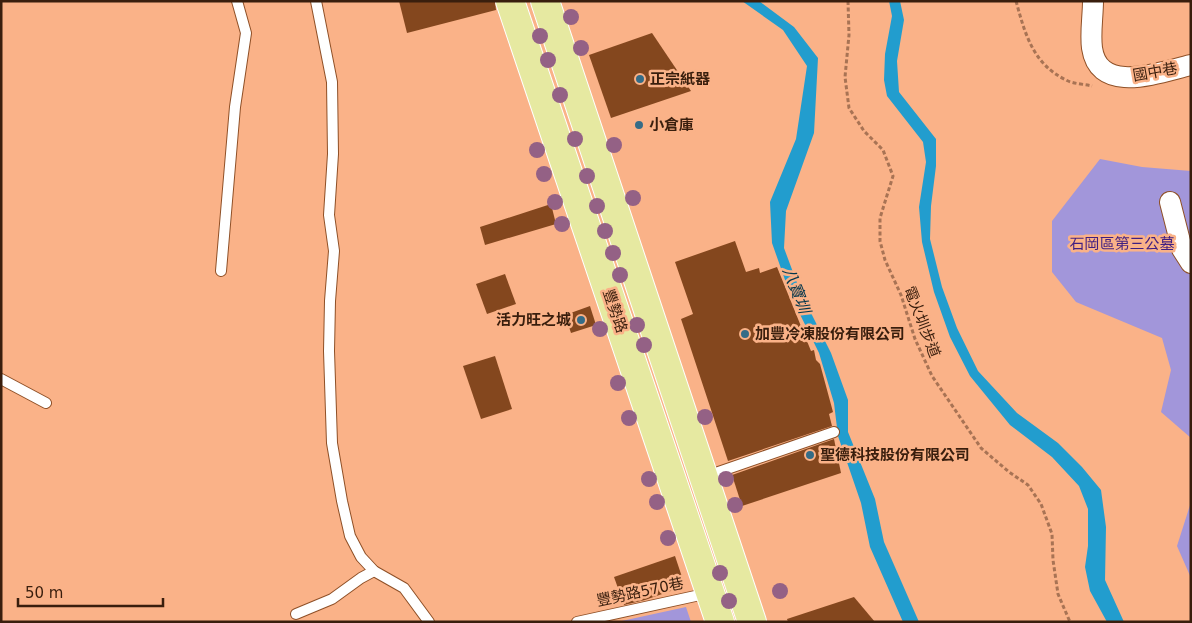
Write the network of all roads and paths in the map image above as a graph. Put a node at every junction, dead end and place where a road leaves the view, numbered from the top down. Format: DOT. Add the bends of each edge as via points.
graph roads {
  1 [pos="237,1"];
  2 [pos="316,1"];
  3 [pos="510,1"];
  4 [pos="545,1"];
  5 [pos="848,1"];
  6 [pos="1016,1"];
  7 [pos="1093,1"];
  8 [pos="1191,65"];
  9 [pos="1118,77"];
  10 [pos="1170,202"];
  11 [pos="1191,263"];
  12 [pos="221,271"];
  13 [pos="1,379"];
  14 [pos="46,404"];
  15 [pos="834,432"];
  16 [pos="703,478"];
  17 [pos="374,571"];
  18 [pos="710,592"];
  19 [pos="296,614"];
  20 [pos="429,622"];
  21 [pos="576,622"];
  22 [pos="720,622"];
  23 [pos="752,622"];
  24 [pos="1070,622"];
  1 -- 12 [label="lane" via="246,33 235,107"];
  2 -- 17 [label="lane" via="332,82 333,154 329,215 334,251 329,351 332,443 350,536 361,557"];
  3 -- 18 [label="main road, 豐勢路"];
  4 -- 16 [label="main road, 豐勢路"];
  5 -- 24 [label="path, 電火圳步道" via="850,35 845,77 849,108 864,132 883,150 893,176 880,218 880,241 885,260 932,376 980,448 1028,485 1042,504 1052,534 1058,594"];
  6 -- 9 [label="path" via="1028,42 1046,67 1067,81 1095,86"];
  7 -- 9 [label="street, 國中巷" via="1092,47 1095,61 1103,71"];
  8 -- 9 [label="street, 國中巷" via="1136,78"];
  10 -- 11 [label="street" via="1182,249"];
  13 -- 14 [label="lane"];
  15 -- 16 [label="lane"];
  16 -- 23 [label="main road, 豐勢路"];
  17 -- 19 [label="lane" via="332,599"];
  17 -- 20 [label="lane" via="404,588"];
  18 -- 21 [label="lane, 豐勢路570巷"];
  18 -- 22 [label="main road, 豐勢路"];
}
